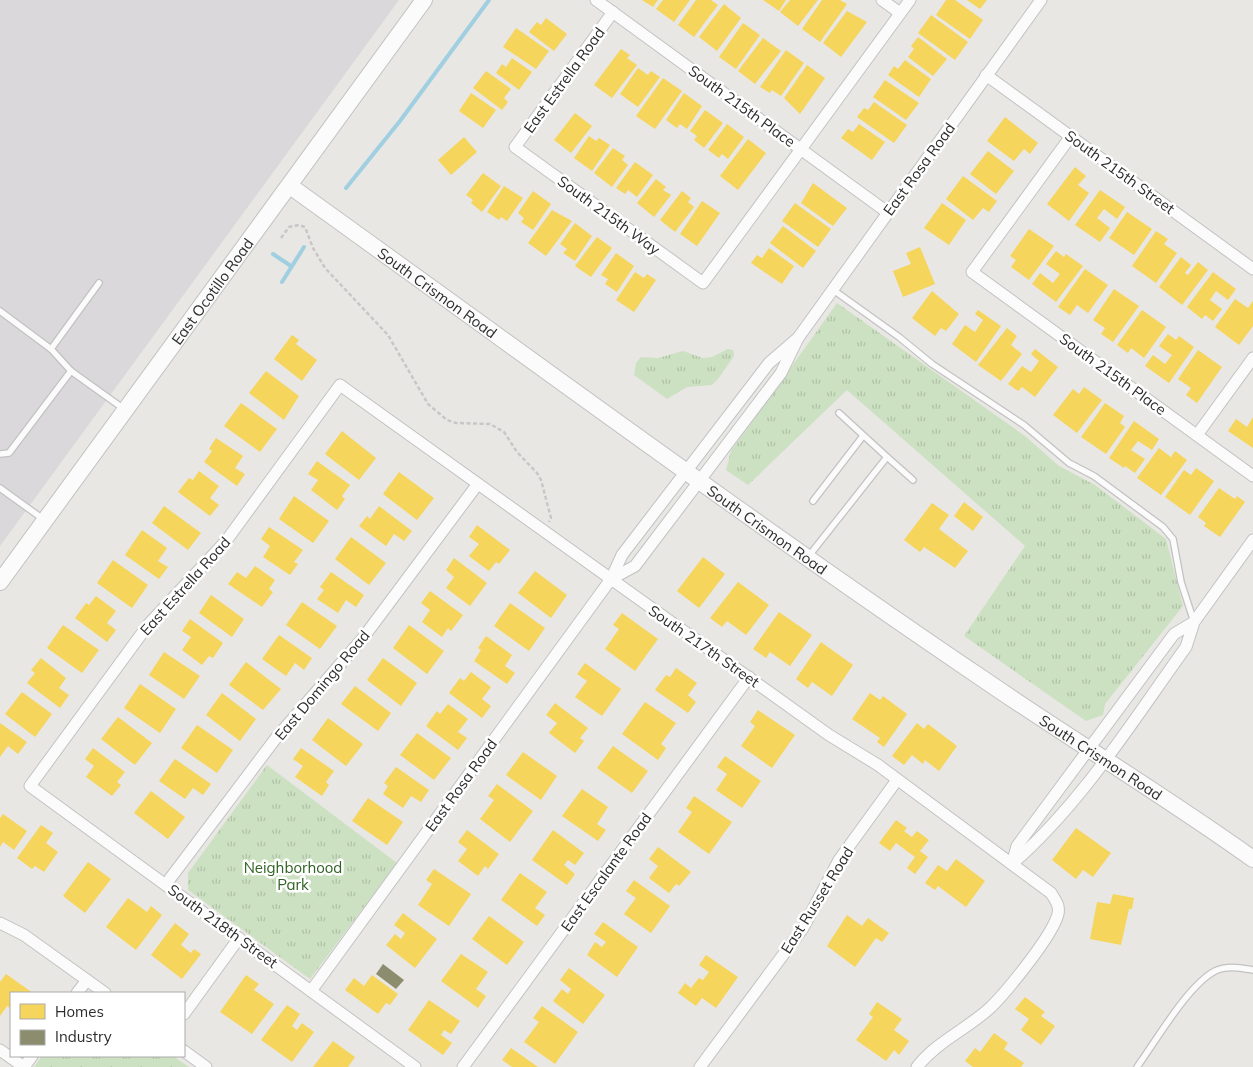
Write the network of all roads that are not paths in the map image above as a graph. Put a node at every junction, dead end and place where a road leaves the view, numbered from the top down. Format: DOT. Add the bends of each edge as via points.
graph roads {
  1 [pos="424,0"];
  2 [pos="596,0"];
  3 [pos="882,0"];
  4 [pos="910,0"];
  5 [pos="1041,0"];
  6 [pos="612,12"];
  7 [pos="900,13"];
  8 [pos="986,76"];
  9 [pos="1071,136"];
  10 [pos="515,147"];
  11 [pos="800,148"];
  12 [pos="290,186"];
  13 [pos="887,212"];
  14 [pos="1253,269"];
  15 [pos="99,283"];
  16 [pos="832,289"];
  17 [pos="0,311"];
  18 [pos="798,338"];
  19 [pos="51,349"];
  20 [pos="1253,358"];
  21 [pos="71,370"];
  22 [pos="340,385"];
  23 [pos="126,410"];
  24 [pos="840,413"];
  25 [pos="1197,435"];
  26 [pos="863,436"];
  27 [pos="0,454"];
  28 [pos="887,457"];
  29 [pos="693,475"];
  30 [pos="1253,476"];
  31 [pos="913,480"];
  32 [pos="477,484"];
  33 [pos="0,488"];
  34 [pos="813,501"];
  35 [pos="45,520"];
  36 [pos="1253,540"];
  37 [pos="808,557"];
  38 [pos="611,579"];
  39 [pos="0,582"];
  40 [pos="1194,622"];
  41 [pos="748,677"];
  42 [pos="1090,750"];
  43 [pos="1105,760"];
  44 [pos="897,780"];
  45 [pos="30,786"];
  46 [pos="1253,859"];
  47 [pos="1012,864"];
  48 [pos="166,884"];
  49 [pos="0,923"];
  50 [pos="239,938"];
  51 [pos="1253,970"];
  52 [pos="87,980"];
  53 [pos="311,991"];
  54 [pos="78,992"];
  55 [pos="104,992"];
  56 [pos="185,1013"];
  57 [pos="0,1050"];
  58 [pos="185,1052"];
  59 [pos="24,1067"];
  60 [pos="206,1067"];
  61 [pos="415,1067"];
  62 [pos="463,1067"];
  63 [pos="700,1067"];
  64 [pos="917,1067"];
  65 [pos="1137,1067"];
  1 -- 12 [label="street, East Ocotillo Road"];
  2 -- 6 [label="street, South 215th Place"];
  3 -- 7 [label="street"];
  4 -- 7 [label="street"];
  5 -- 8 [label="street, East Rosa Road"];
  6 -- 10 [label="street, East Estrella Road"];
  6 -- 11 [label="street, South 215th Place"];
  7 -- 11 [label="street"];
  8 -- 9 [label="street, South 215th Street"];
  8 -- 13 [label="street, East Rosa Road"];
  9 -- 14 [label="street, South 215th Street"];
  9 -- 25 [label="street, South 215th Place" via="972,272"];
  10 -- 11 [label="street, South 215th Way" via="703,283"];
  11 -- 13 [label="street, South 215th Place"];
  12 -- 23 [label="street, East Ocotillo Road"];
  12 -- 29 [label="street, South Crismon Road"];
  13 -- 16 [label="street, East Rosa Road"];
  15 -- 19 [label="lane"];
  16 -- 18 [label="street, East Rosa Road"];
  16 -- 40 [label="lane" via="932,364 1024,425 1062,457 1094,476 1163,527 1173,539 1181,582"];
  17 -- 19 [label="lane"];
  18 -- 29 [label="street, East Rosa Road" via="770,363"];
  18 -- 29 [label="street, East Rosa Road" via="781,373"];
  19 -- 21 [label="lane"];
  20 -- 25 [label="street"];
  21 -- 23 [label="lane"];
  21 -- 27 [label="lane" via="9,453"];
  22 -- 32 [label="street, South 217th Street"];
  22 -- 45 [label="street, East Estrella Road" via="226,541 148,625"];
  23 -- 35 [label="street, East Ocotillo Road"];
  24 -- 26 [label="lane"];
  25 -- 30 [label="street, South 215th Place"];
  26 -- 28 [label="lane"];
  26 -- 34 [label="lane"];
  28 -- 31 [label="lane"];
  28 -- 37 [label="lane"];
  29 -- 37 [label="street, South Crismon Road"];
  29 -- 38 [label="street, East Rosa Road" via="622,555"];
  29 -- 38 [label="street, East Rosa Road" via="635,566"];
  32 -- 38 [label="street, South 217th Street"];
  32 -- 48 [label="street, East Domingo Road" via="363,638 276,738"];
  33 -- 35 [label="lane"];
  35 -- 39 [label="street, East Ocotillo Road"];
  36 -- 40 [label="street"];
  37 -- 42 [label="street, South Crismon Road"];
  38 -- 41 [label="street, South 217th Street"];
  38 -- 53 [label="street, East Rosa Road"];
  40 -- 42 [label="street" via="1174,634"];
  40 -- 43 [label="street" via="1186,647"];
  41 -- 44 [label="street, South 217th Street"];
  41 -- 62 [label="street, East Escalante Road"];
  42 -- 43 [label="street, South Crismon Road"];
  42 -- 47 [label="street" via="1017,846"];
  43 -- 46 [label="street, South Crismon Road"];
  43 -- 47 [label="street" via="1034,846"];
  44 -- 47 [label="street, South 217th Street"];
  44 -- 63 [label="street, East Russet Road" via="839,860 803,928"];
  45 -- 48 [label="street, South 218th Street"];
  47 -- 64 [label="street, South 217th Street" via="1051,893 1058,903 1058,914 1049,932 990,1008"];
  48 -- 50 [label="street, South 218th Street"];
  49 -- 52 [label="street" via="24,935"];
  50 -- 53 [label="street, South 218th Street"];
  50 -- 56 [label="street"];
  51 -- 65 [label="lane" via="1234,967 1216,970 1198,983"];
  52 -- 54 [label="street"];
  52 -- 55 [label="street"];
  53 -- 61 [label="street, South 218th Street"];
  57 -- 59 [label="street"];
  58 -- 60 [label="street"];
}
